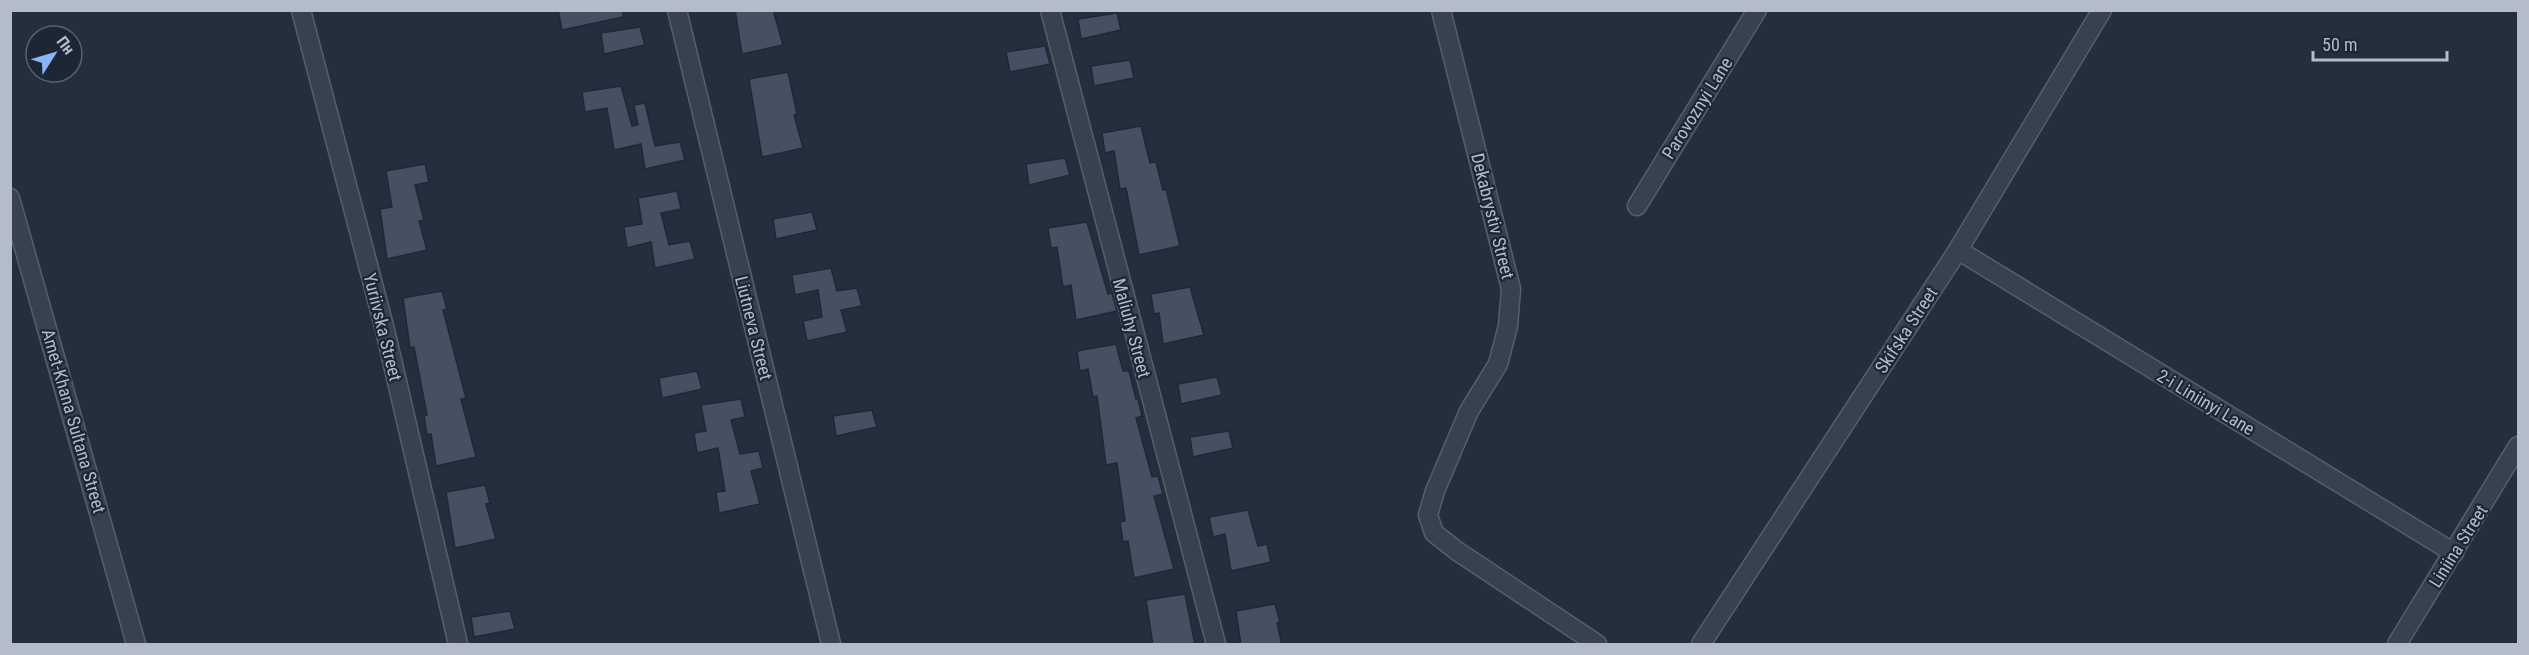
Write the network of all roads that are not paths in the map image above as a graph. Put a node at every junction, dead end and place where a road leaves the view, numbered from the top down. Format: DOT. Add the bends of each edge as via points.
graph roads {
  1 [pos="301,10"];
  2 [pos="677,10"];
  3 [pos="1050,10"];
  4 [pos="1441,10"];
  5 [pos="1757,10"];
  6 [pos="2102,10"];
  7 [pos="10,198"];
  8 [pos="1636,206"];
  9 [pos="1958,250"];
  10 [pos="2518,446"];
  11 [pos="2454,553"];
  12 [pos="136,645"];
  13 [pos="459,645"];
  14 [pos="831,645"];
  15 [pos="1216,645"];
  16 [pos="1597,645"];
  17 [pos="1701,645"];
  18 [pos="2397,645"];
  1 -- 13 [label="street, Yuriivska Street" via="385,330"];
  2 -- 14 [label="street, Liutneva Street"];
  3 -- 15 [label="street, Maliuhy Street"];
  4 -- 16 [label="street, Dekabrystiv Street" via="1511,289 1508,326 1498,364 1468,411 1428,514 1434,533 1457,551"];
  5 -- 8 [label="street, Parovoznyi Lane"];
  6 -- 9 [label="street, Skifska Street"];
  7 -- 12 [label="street, Amet-Khana Sultana Street"];
  9 -- 11 [label="street, 2-i Liniinyi Lane"];
  9 -- 17 [label="street, Skifska Street"];
  10 -- 11 [label="street, Liniina Street"];
  11 -- 18 [label="street, Liniina Street"];
}
